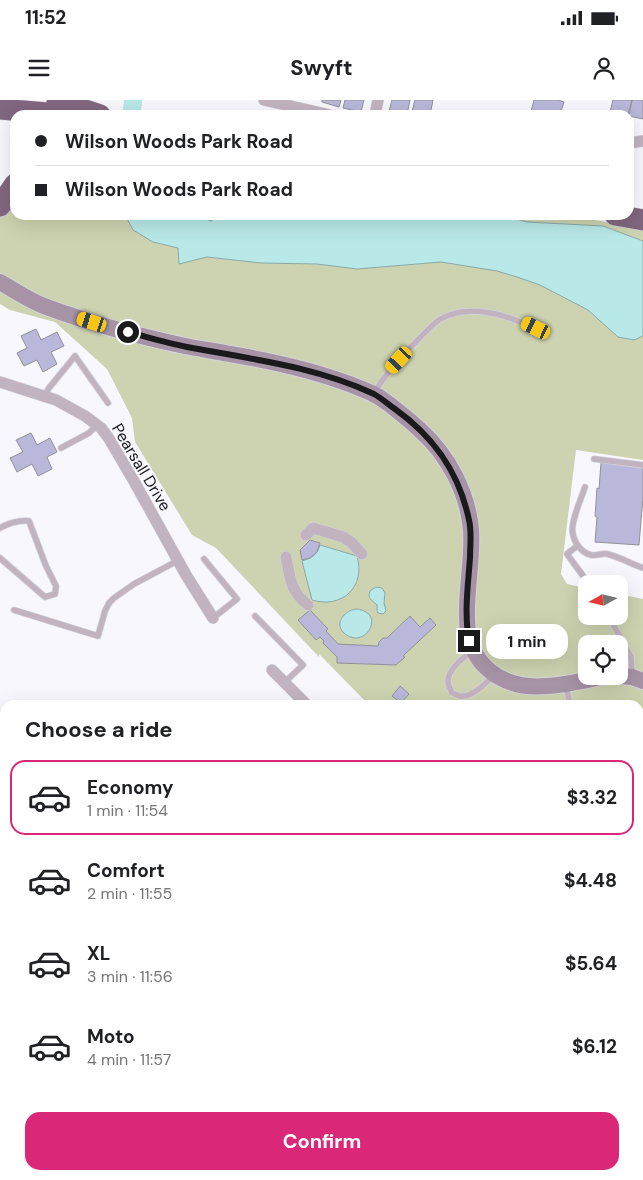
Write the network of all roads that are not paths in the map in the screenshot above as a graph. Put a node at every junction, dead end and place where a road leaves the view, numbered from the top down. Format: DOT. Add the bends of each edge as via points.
graph roads {
  1 [pos="46,100"];
  2 [pos="264,100"];
  3 [pos="85,110"];
  4 [pos="308,110"];
  5 [pos="10,191"];
  6 [pos="0,206"];
  7 [pos="0,282"];
  8 [pos="536,328"];
  9 [pos="0,382"];
  10 [pos="374,394"];
  11 [pos="44,396"];
  12 [pos="108,403"];
  13 [pos="97,425"];
  14 [pos="61,448"];
  15 [pos="594,459"];
  16 [pos="643,465"];
  17 [pos="585,487"];
  18 [pos="0,528"];
  19 [pos="306,535"];
  20 [pos="577,546"];
  21 [pos="362,554"];
  22 [pos="286,556"];
  23 [pos="0,558"];
  24 [pos="204,559"];
  25 [pos="179,560"];
  26 [pos="643,568"];
  27 [pos="582,575"];
  28 [pos="308,605"];
  29 [pos="14,610"];
  30 [pos="255,616"];
  31 [pos="213,618"];
  32 [pos="613,625"];
  33 [pos="473,650"];
  34 [pos="272,670"];
  35 [pos="494,675"];
  36 [pos="631,678"];
  37 [pos="284,682"];
  38 [pos="578,682"];
  39 [pos="566,684"];
  40 [pos="302,700"];
  41 [pos="569,700"];
  1 -- 3 [label="highway"];
  2 -- 4 [label="street"];
  5 -- 6 [label="highway"];
  7 -- 10 [label="street" via="44,306 92,322 186,346 288,365"];
  8 -- 10 [label="lane" via="500,315 466,312 449,315 437,321 411,347 387,373"];
  9 -- 11 [label="street, Pearsall Drive"];
  10 -- 33 [label="street" via="409,419 434,444 452,470 465,500 471,531 467,629"];
  11 -- 12 [label="lane" via="76,356"];
  11 -- 13 [label="street, Pearsall Drive"];
  13 -- 14 [label="lane"];
  13 -- 25 [label="street, Pearsall Drive" via="108,437"];
  15 -- 16 [label="lane"];
  17 -- 20 [label="lane" via="572,525"];
  18 -- 23 [label="lane" via="22,520 29,521 56,586 54,594 45,597"];
  19 -- 21 [label="street" via="313,528 343,537"];
  20 -- 26 [label="lane" via="593,556 604,553"];
  20 -- 27 [label="lane" via="567,554"];
  22 -- 28 [label="street" via="292,586"];
  24 -- 31 [label="lane" via="237,599"];
  25 -- 29 [label="lane" via="114,598 105,611 98,636"];
  25 -- 31 [label="street, Pearsall Drive"];
  30 -- 37 [label="lane" via="302,666"];
  32 -- 36 [label="lane" via="631,657"];
  33 -- 35 [label="street"];
  33 -- 35 [label="lane" via="451,671 448,682 452,693 462,696 472,693"];
  34 -- 37 [label="street"];
  35 -- 39 [label="street" via="532,686"];
  37 -- 40 [label="street"];
  38 -- 39 [label="street"];
  39 -- 41 [label="lane"];
}
